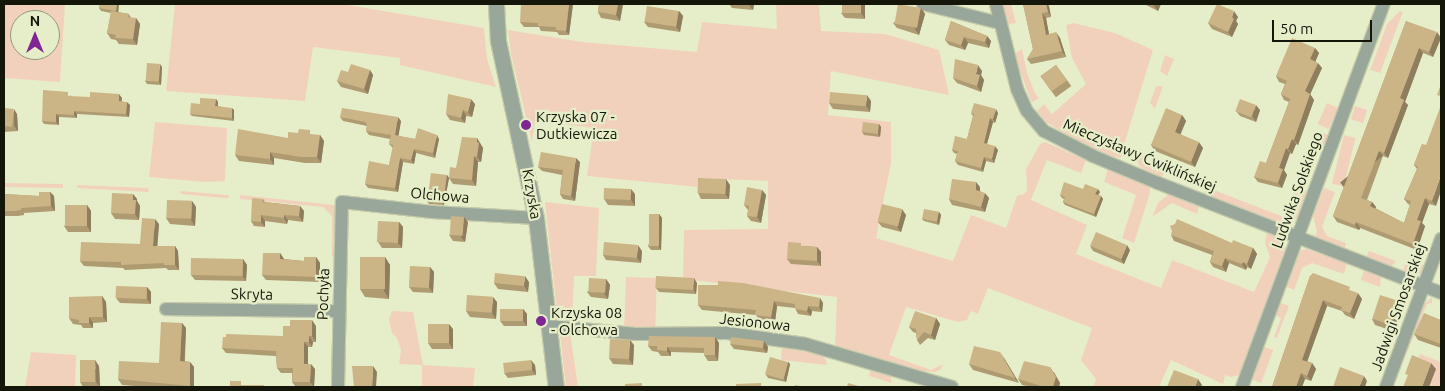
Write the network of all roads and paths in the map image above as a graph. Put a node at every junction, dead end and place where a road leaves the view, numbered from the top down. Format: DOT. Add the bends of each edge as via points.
graph roads {
  1 [pos="496,4"];
  2 [pos="923,4"];
  3 [pos="996,4"];
  4 [pos="1384,4"];
  5 [pos="1000,23"];
  6 [pos="342,202"];
  7 [pos="536,218"];
  8 [pos="1298,237"];
  9 [pos="1441,239"];
  10 [pos="1424,287"];
  11 [pos="1441,293"];
  12 [pos="166,309"];
  13 [pos="339,310"];
  14 [pos="549,326"];
  15 [pos="338,387"];
  16 [pos="556,387"];
  17 [pos="952,387"];
  18 [pos="1242,387"];
  19 [pos="1386,387"];
  1 -- 7 [label="street, Krzyska" via="498,41"];
  2 -- 5 [label="street"];
  3 -- 5 [label="street, Mieczysławy Ćwiklińskiej"];
  4 -- 8 [label="street, Ludwika Solskiego"];
  5 -- 8 [label="street, Mieczysławy Ćwiklińskiej" via="1017,89 1027,111 1044,130 1093,156"];
  6 -- 7 [label="street, Olchowa" via="432,212"];
  6 -- 13 [label="street, Pochyła"];
  7 -- 14 [label="street, Krzyska"];
  8 -- 10 [label="street, Mieczysławy Ćwiklińskiej"];
  8 -- 18 [label="street, Ludwika Solskiego"];
  9 -- 10 [label="street, Jadwigi Smosarskiej"];
  10 -- 11 [label="street, Mieczysławy Ćwiklińskiej"];
  10 -- 19 [label="street, Jadwigi Smosarskiej"];
  12 -- 13 [label="street, Skryta"];
  13 -- 15 [label="street, Pochyła"];
  14 -- 16 [label="street, Krzyska"];
  14 -- 17 [label="street, Jesionowa" via="636,334 727,333 805,344"];
}
